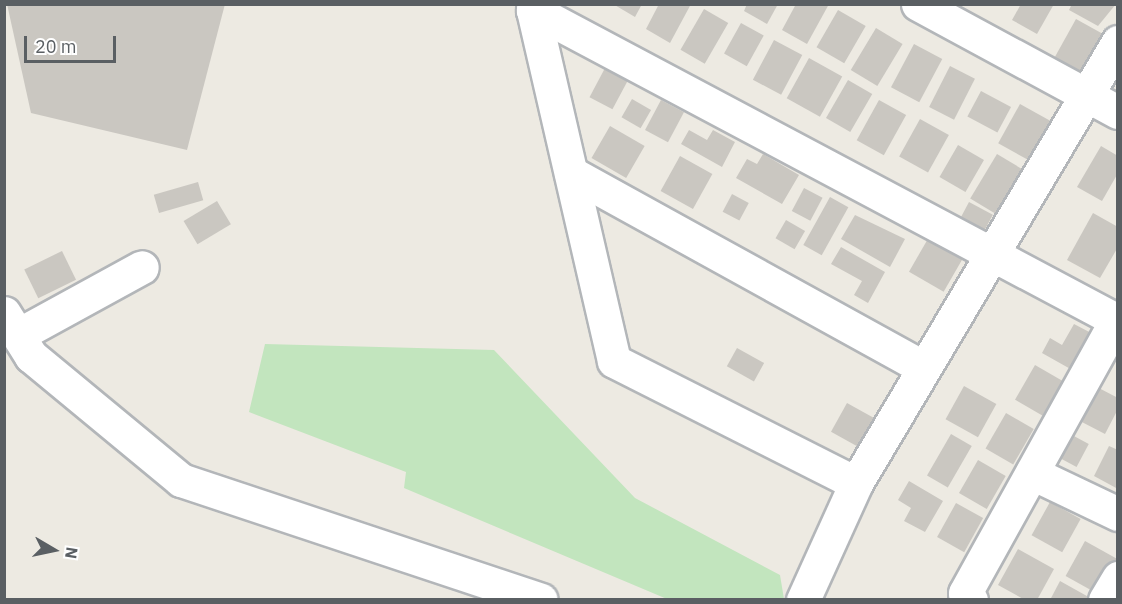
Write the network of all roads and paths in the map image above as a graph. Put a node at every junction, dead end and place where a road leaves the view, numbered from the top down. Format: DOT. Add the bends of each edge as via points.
graph roads {
  1 [pos="918,4"];
  2 [pos="534,7"];
  3 [pos="1118,42"];
  4 [pos="1086,95"];
  5 [pos="1118,112"];
  6 [pos="571,173"];
  7 [pos="991,253"];
  8 [pos="142,267"];
  9 [pos="1117,321"];
  10 [pos="11,324"];
  11 [pos="924,368"];
  12 [pos="1032,473"];
  13 [pos="856,483"];
  14 [pos="1118,514"];
  15 [pos="1118,578"];
  16 [pos="542,600"];
  17 [pos="803,600"];
  18 [pos="971,600"];
  19 [pos="1105,600"];
  1 -- 4 [label="street"];
  2 -- 6 [label="street"];
  2 -- 7 [label="street"];
  3 -- 4 [label="street"];
  4 -- 5 [label="street"];
  4 -- 7 [label="street"];
  6 -- 11 [label="street"];
  6 -- 13 [label="street" via="614,361"];
  7 -- 9 [label="street"];
  7 -- 11 [label="street"];
  8 -- 10 [label="street"];
  9 -- 12 [label="street"];
  10 -- 16 [label="street" via="32,357 181,480"];
  11 -- 13 [label="street"];
  12 -- 14 [label="street"];
  12 -- 18 [label="street" via="965,593"];
  13 -- 17 [label="street"];
  15 -- 19 [label="street"];
}
